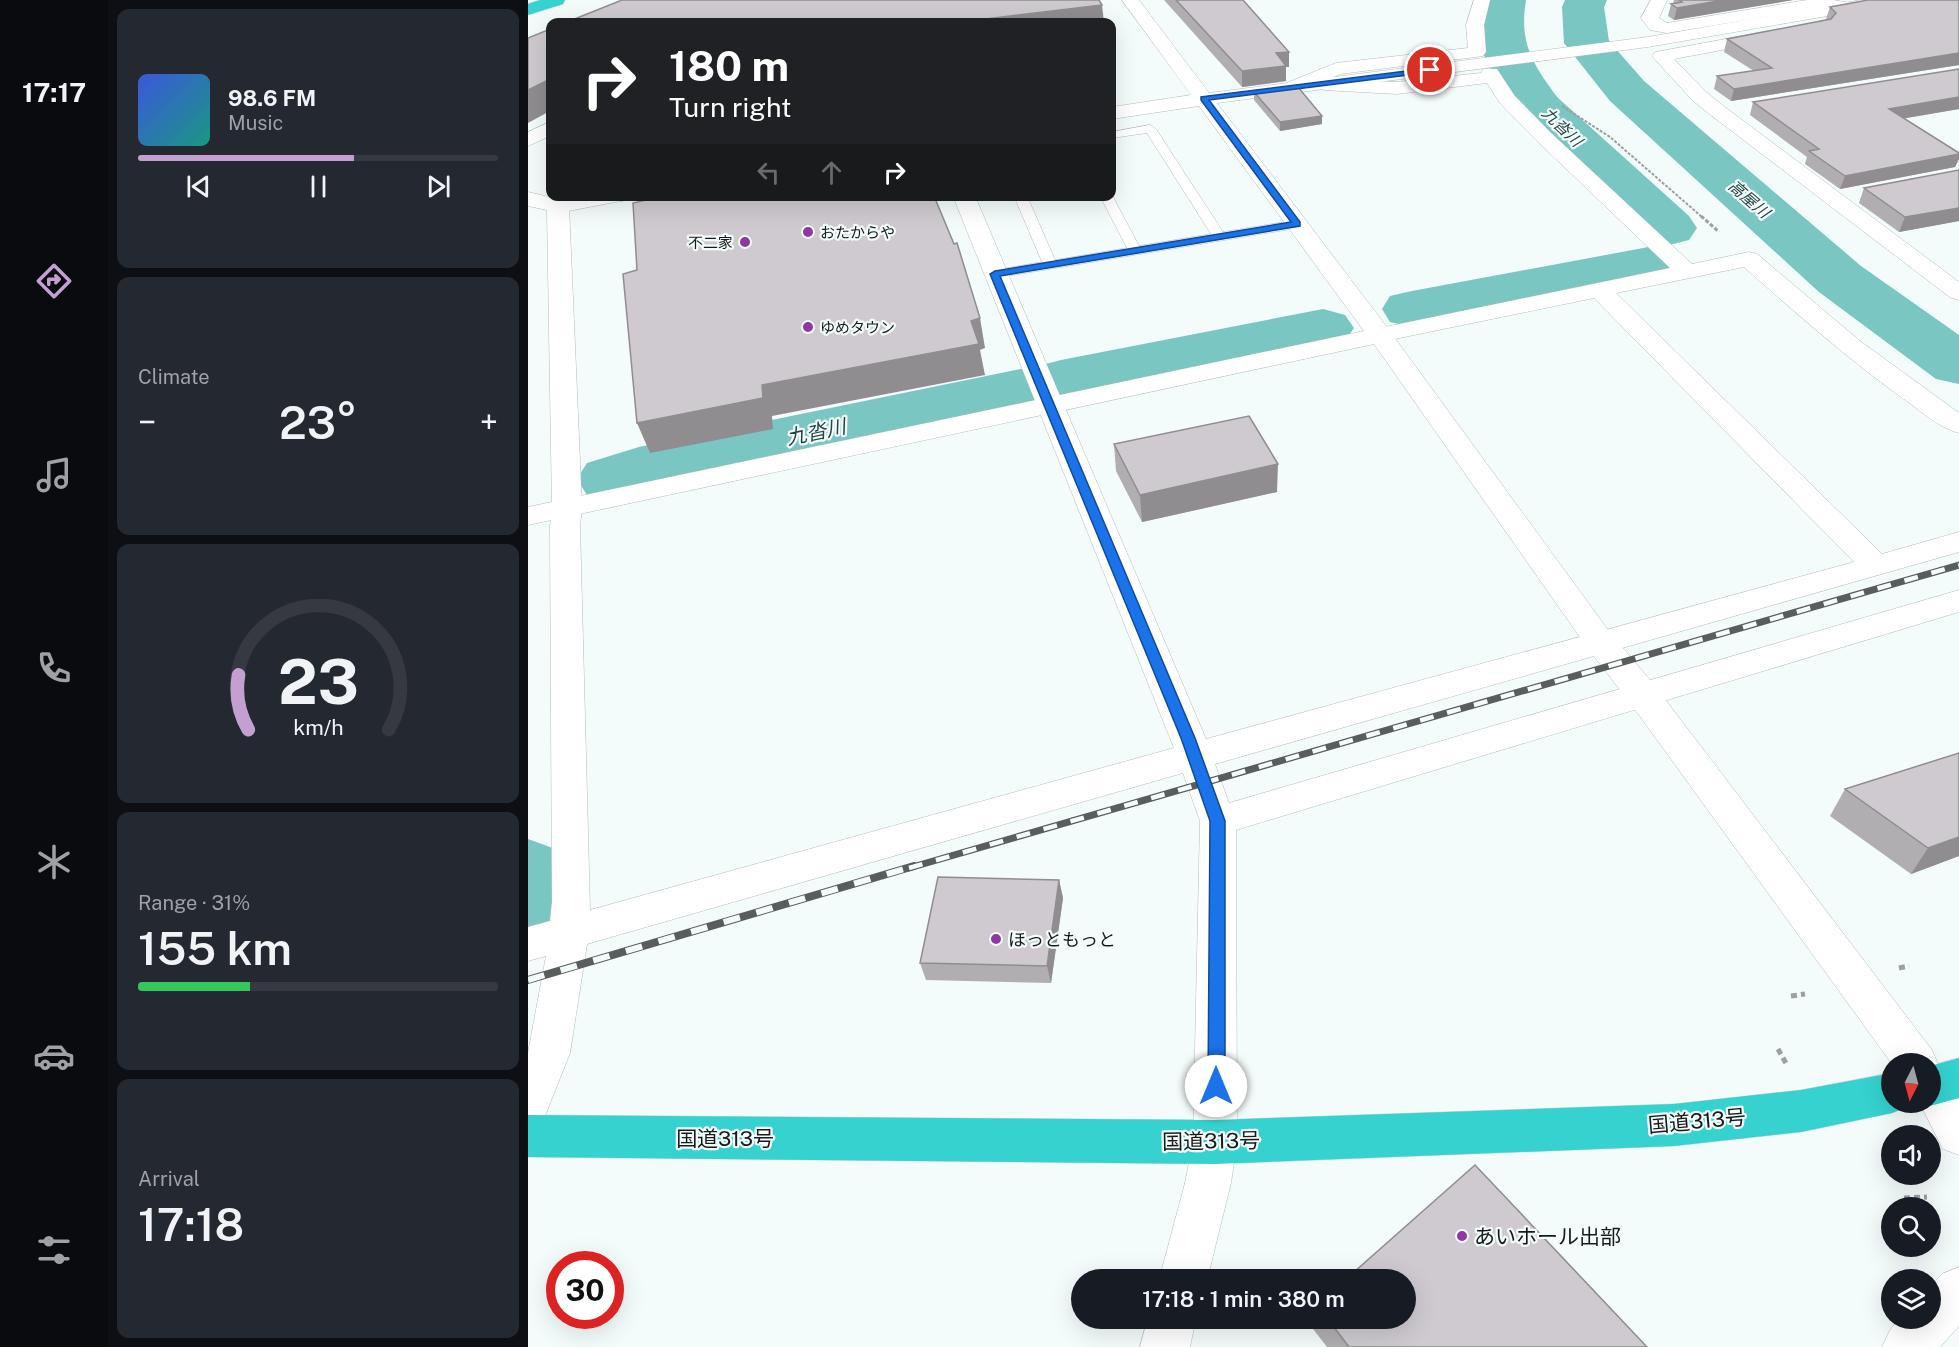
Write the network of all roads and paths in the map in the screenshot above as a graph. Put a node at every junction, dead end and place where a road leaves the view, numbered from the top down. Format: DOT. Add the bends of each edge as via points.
graph roads {
  1 [pos="557,0"];
  2 [pos="1130,0"];
  3 [pos="1482,0"];
  4 [pos="1659,0"];
  5 [pos="1891,0"];
  6 [pos="1844,4"];
  7 [pos="528,10"];
  8 [pos="1486,64"];
  9 [pos="1291,88"];
  10 [pos="1204,99"];
  11 [pos="1556,103"];
  12 [pos="1741,109"];
  13 [pos="1116,112"];
  14 [pos="1719,112"];
  15 [pos="546,130"];
  16 [pos="1116,134"];
  17 [pos="528,140"];
  18 [pos="1856,194"];
  19 [pos="528,199"];
  20 [pos="1833,199"];
  21 [pos="586,201"];
  22 [pos="966,201"];
  23 [pos="1022,201"];
  24 [pos="1109,201"];
  25 [pos="558,206"];
  26 [pos="1297,224"];
  27 [pos="1219,237"];
  28 [pos="1135,251"];
  29 [pos="1749,259"];
  30 [pos="1050,265"];
  31 [pos="1687,272"];
  32 [pos="995,274"];
  33 [pos="1599,290"];
  34 [pos="1959,293"];
  35 [pos="1380,335"];
  36 [pos="1051,405"];
  37 [pos="1959,425"];
  38 [pos="567,508"];
  39 [pos="528,516"];
  40 [pos="1959,542"];
  41 [pos="1876,566"];
  42 [pos="1959,601"];
  43 [pos="1600,642"];
  44 [pos="1643,695"];
  45 [pos="1194,757"];
  46 [pos="1218,821"];
  47 [pos="569,933"];
  48 [pos="528,944"];
  49 [pos="1805,994"];
  50 [pos="1791,996"];
  51 [pos="1778,1049"];
  52 [pos="1914,1053"];
  53 [pos="1787,1065"];
  54 [pos="1941,1094"];
  55 [pos="1881,1095"];
  56 [pos="528,1106"];
  57 [pos="1959,1134"];
  58 [pos="528,1136"];
  59 [pos="1215,1142"];
  60 [pos="1186,1269"];
  61 [pos="1959,1291"];
  62 [pos="1169,1329"];
  63 [pos="1165,1347"];
  64 [pos="1907,1347"];
  1 -- 7 [label="highway"];
  2 -- 10 [label="street"];
  3 -- 8 [label="street" via="1475,26"];
  4 -- 6 [label="street" via="1650,18 1657,27 1667,28 1821,3"];
  5 -- 6 [label="street"];
  6 -- 8 [label="street" via="1648,42"];
  6 -- 14 [label="street" via="1844,15 1818,26 1661,56"];
  8 -- 9 [label="street"];
  8 -- 9 [label="street" via="1343,68"];
  8 -- 31 [label="street" via="1507,99"];
  9 -- 10 [label="street"];
  10 -- 13 [label="street"];
  10 -- 26 [label="street"];
  11 -- 29 [label="path" via="1610,136"];
  12 -- 14 [label="street"];
  14 -- 20 [label="street"];
  15 -- 17 [label="street"];
  16 -- 27 [label="lane" via="1150,129"];
  18 -- 20 [label="street"];
  19 -- 25 [label="street"];
  20 -- 34 [label="street"];
  21 -- 25 [label="street"];
  22 -- 32 [label="street"];
  23 -- 30 [label="lane"];
  24 -- 28 [label="lane"];
  25 -- 38 [label="street"];
  26 -- 27 [label="lane"];
  26 -- 35 [label="street"];
  27 -- 28 [label="lane"];
  28 -- 30 [label="lane"];
  29 -- 31 [label="street"];
  29 -- 37 [label="street" via="1838,338"];
  30 -- 32 [label="lane"];
  31 -- 33 [label="street"];
  32 -- 36 [label="street"];
  33 -- 35 [label="street"];
  33 -- 41 [label="street"];
  35 -- 36 [label="street"];
  35 -- 43 [label="street"];
  36 -- 38 [label="street"];
  36 -- 45 [label="street"];
  38 -- 39 [label="street"];
  38 -- 47 [label="street"];
  40 -- 41 [label="street"];
  41 -- 43 [label="street"];
  42 -- 44 [label="street"];
  43 -- 44 [label="street"];
  43 -- 45 [label="street"];
  44 -- 46 [label="street"];
  44 -- 52 [label="street"];
  45 -- 46 [label="street"];
  45 -- 47 [label="street"];
  46 -- 59 [label="street"];
  47 -- 48 [label="street"];
  47 -- 56 [label="street" via="549,1053"];
  49 -- 50 [label="path"];
  51 -- 53 [label="path"];
  54 -- 57 [label="street"];
  55 -- 59 [label="highway, 国道313号" via="1801,1111 1674,1125"];
  58 -- 59 [label="highway, 国道313号"];
  59 -- 60 [label="street"];
  61 -- 64 [label="street"];
  62 -- 63 [label="street"];
}
